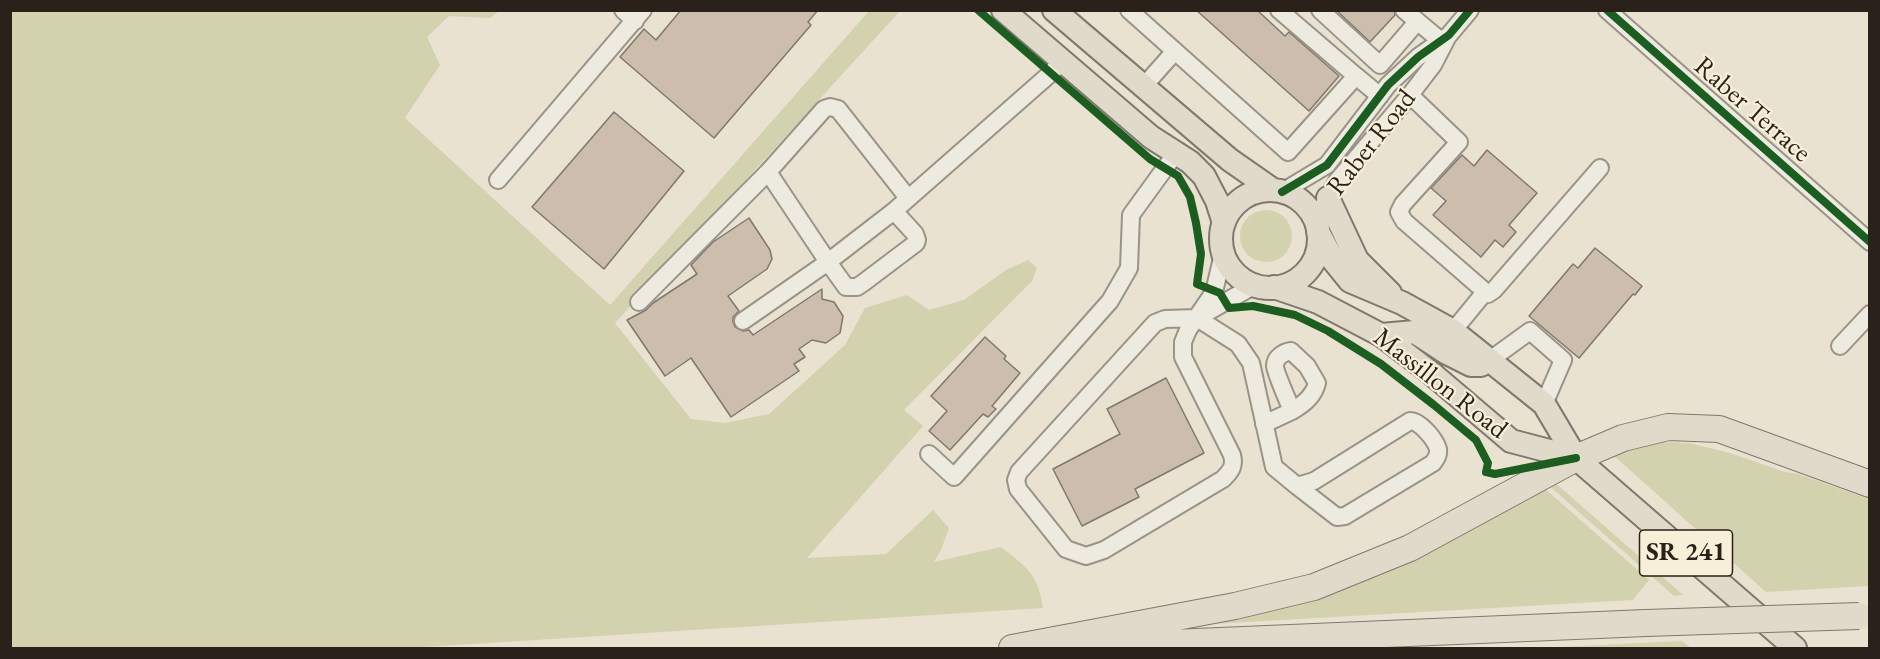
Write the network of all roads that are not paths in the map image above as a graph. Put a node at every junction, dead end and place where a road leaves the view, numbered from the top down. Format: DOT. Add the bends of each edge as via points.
graph roads {
  1 [pos="1004,10"];
  2 [pos="1054,10"];
  3 [pos="1129,10"];
  4 [pos="1280,10"];
  5 [pos="1320,10"];
  6 [pos="1404,10"];
  7 [pos="1470,10"];
  8 [pos="1607,10"];
  9 [pos="634,14"];
  10 [pos="1417,22"];
  11 [pos="1445,38"];
  12 [pos="1175,51"];
  13 [pos="1062,61"];
  14 [pos="1356,76"];
  15 [pos="1143,87"];
  16 [pos="1380,96"];
  17 [pos="1410,96"];
  18 [pos="1176,153"];
  19 [pos="1600,168"];
  20 [pos="768,172"];
  21 [pos="498,180"];
  22 [pos="1278,191"];
  23 [pos="908,198"];
  24 [pos="1328,198"];
  25 [pos="894,211"];
  26 [pos="1224,223"];
  27 [pos="1317,227"];
  28 [pos="1869,242"];
  29 [pos="1223,254"];
  30 [pos="828,262"];
  31 [pos="1264,286"];
  32 [pos="1485,292"];
  33 [pos="639,302"];
  34 [pos="1402,303"];
  35 [pos="1869,314"];
  36 [pos="1197,318"];
  37 [pos="743,321"];
  38 [pos="1454,331"];
  39 [pos="1381,335"];
  40 [pos="1840,346"];
  41 [pos="1490,360"];
  42 [pos="1544,404"];
  43 [pos="1292,411"];
  44 [pos="1264,424"];
  45 [pos="929,454"];
  46 [pos="1576,458"];
  47 [pos="1869,484"];
  48 [pos="1298,486"];
  49 [pos="1864,615"];
  50 [pos="1012,648"];
  51 [pos="1036,648"];
  52 [pos="1795,648"];
  1 -- 13 [label="main road"];
  2 -- 15 [label="main road"];
  3 -- 12 [label="street"];
  4 -- 14 [label="street"];
  5 -- 10 [label="street" via="1380,65"];
  6 -- 10 [label="street"];
  7 -- 11 [label="street, Raber Road"];
  8 -- 28 [label="street, Raber Terrace"];
  9 -- 21 [label="street"];
  10 -- 11 [label="street"];
  11 -- 16 [label="street, Raber Road" via="1418,57"];
  11 -- 17 [label="street, Raber Road" via="1433,65"];
  12 -- 14 [label="street" via="1287,152"];
  12 -- 15 [label="street"];
  13 -- 18 [label="main road" via="1151,137"];
  13 -- 23 [label="street"];
  14 -- 16 [label="street"];
  15 -- 22 [label="main road" via="1230,160"];
  16 -- 22 [label="street, Raber Road" via="1327,165"];
  17 -- 24 [label="street, Raber Road" via="1338,180"];
  17 -- 32 [label="street" via="1459,142 1402,204 1400,216"];
  18 -- 26 [label="main road" via="1204,176"];
  18 -- 45 [label="street" via="1131,215 1129,268 1110,301 954,477"];
  19 -- 32 [label="street" via="1491,294"];
  20 -- 23 [label="street" via="830,107 838,109"];
  20 -- 30 [label="street"];
  20 -- 33 [label="street"];
  22 -- 26 [label="main road" via="1257,192 1242,199"];
  22 -- 27 [label="main road" via="1304,203"];
  23 -- 25 [label="street"];
  24 -- 27 [label="street, Raber Road"];
  24 -- 34 [label="main road" via="1357,260"];
  25 -- 30 [label="street"];
  25 -- 30 [label="street" via="917,237 914,246 857,287 846,287"];
  26 -- 29 [label="main road"];
  27 -- 31 [label="main road" via="1318,249 1301,277 1286,285"];
  27 -- 34 [label="main road, Massillon Road / SR 241" via="1333,260 1350,281"];
  29 -- 31 [label="main road" via="1241,279"];
  29 -- 36 [label="street" via="1214,292"];
  30 -- 37 [label="street"];
  31 -- 36 [label="street"];
  31 -- 39 [label="main road, Massillon Road" via="1318,302"];
  32 -- 38 [label="street"];
  34 -- 38 [label="main road, Massillon Road / SR 241"];
  35 -- 40 [label="street"];
  36 -- 36 [label="street" via="1183,342 1183,357 1232,455 1231,471 1104,550 1086,556 1066,549 1018,489 1019,472 1155,323"];
  36 -- 44 [label="street" via="1238,344 1251,363"];
  38 -- 41 [label="main road, Massillon Road / SR 241"];
  39 -- 41 [label="main road" via="1415,332 1471,365"];
  39 -- 46 [label="main road, Massillon Road" via="1511,441"];
  41 -- 42 [label="main road, Massillon Road / SR 241"];
  41 -- 42 [label="street" via="1530,331 1563,360"];
  42 -- 46 [label="main road, Massillon Road / SR 241"];
  43 -- 44 [label="street"];
  44 -- 48 [label="street" via="1274,467"];
  46 -- 47 [label="highway" via="1623,438 1668,427 1719,429"];
  46 -- 50 [label="highway" via="1410,548 1314,587 1236,606"];
  46 -- 52 [label="main road, Massillon Road / SR 241"];
  48 -- 48 [label="street" via="1314,482 1403,424 1416,421 1438,448 1433,463 1345,516 1337,517"];
  49 -- 51 [label="highway, bridge"];
}
